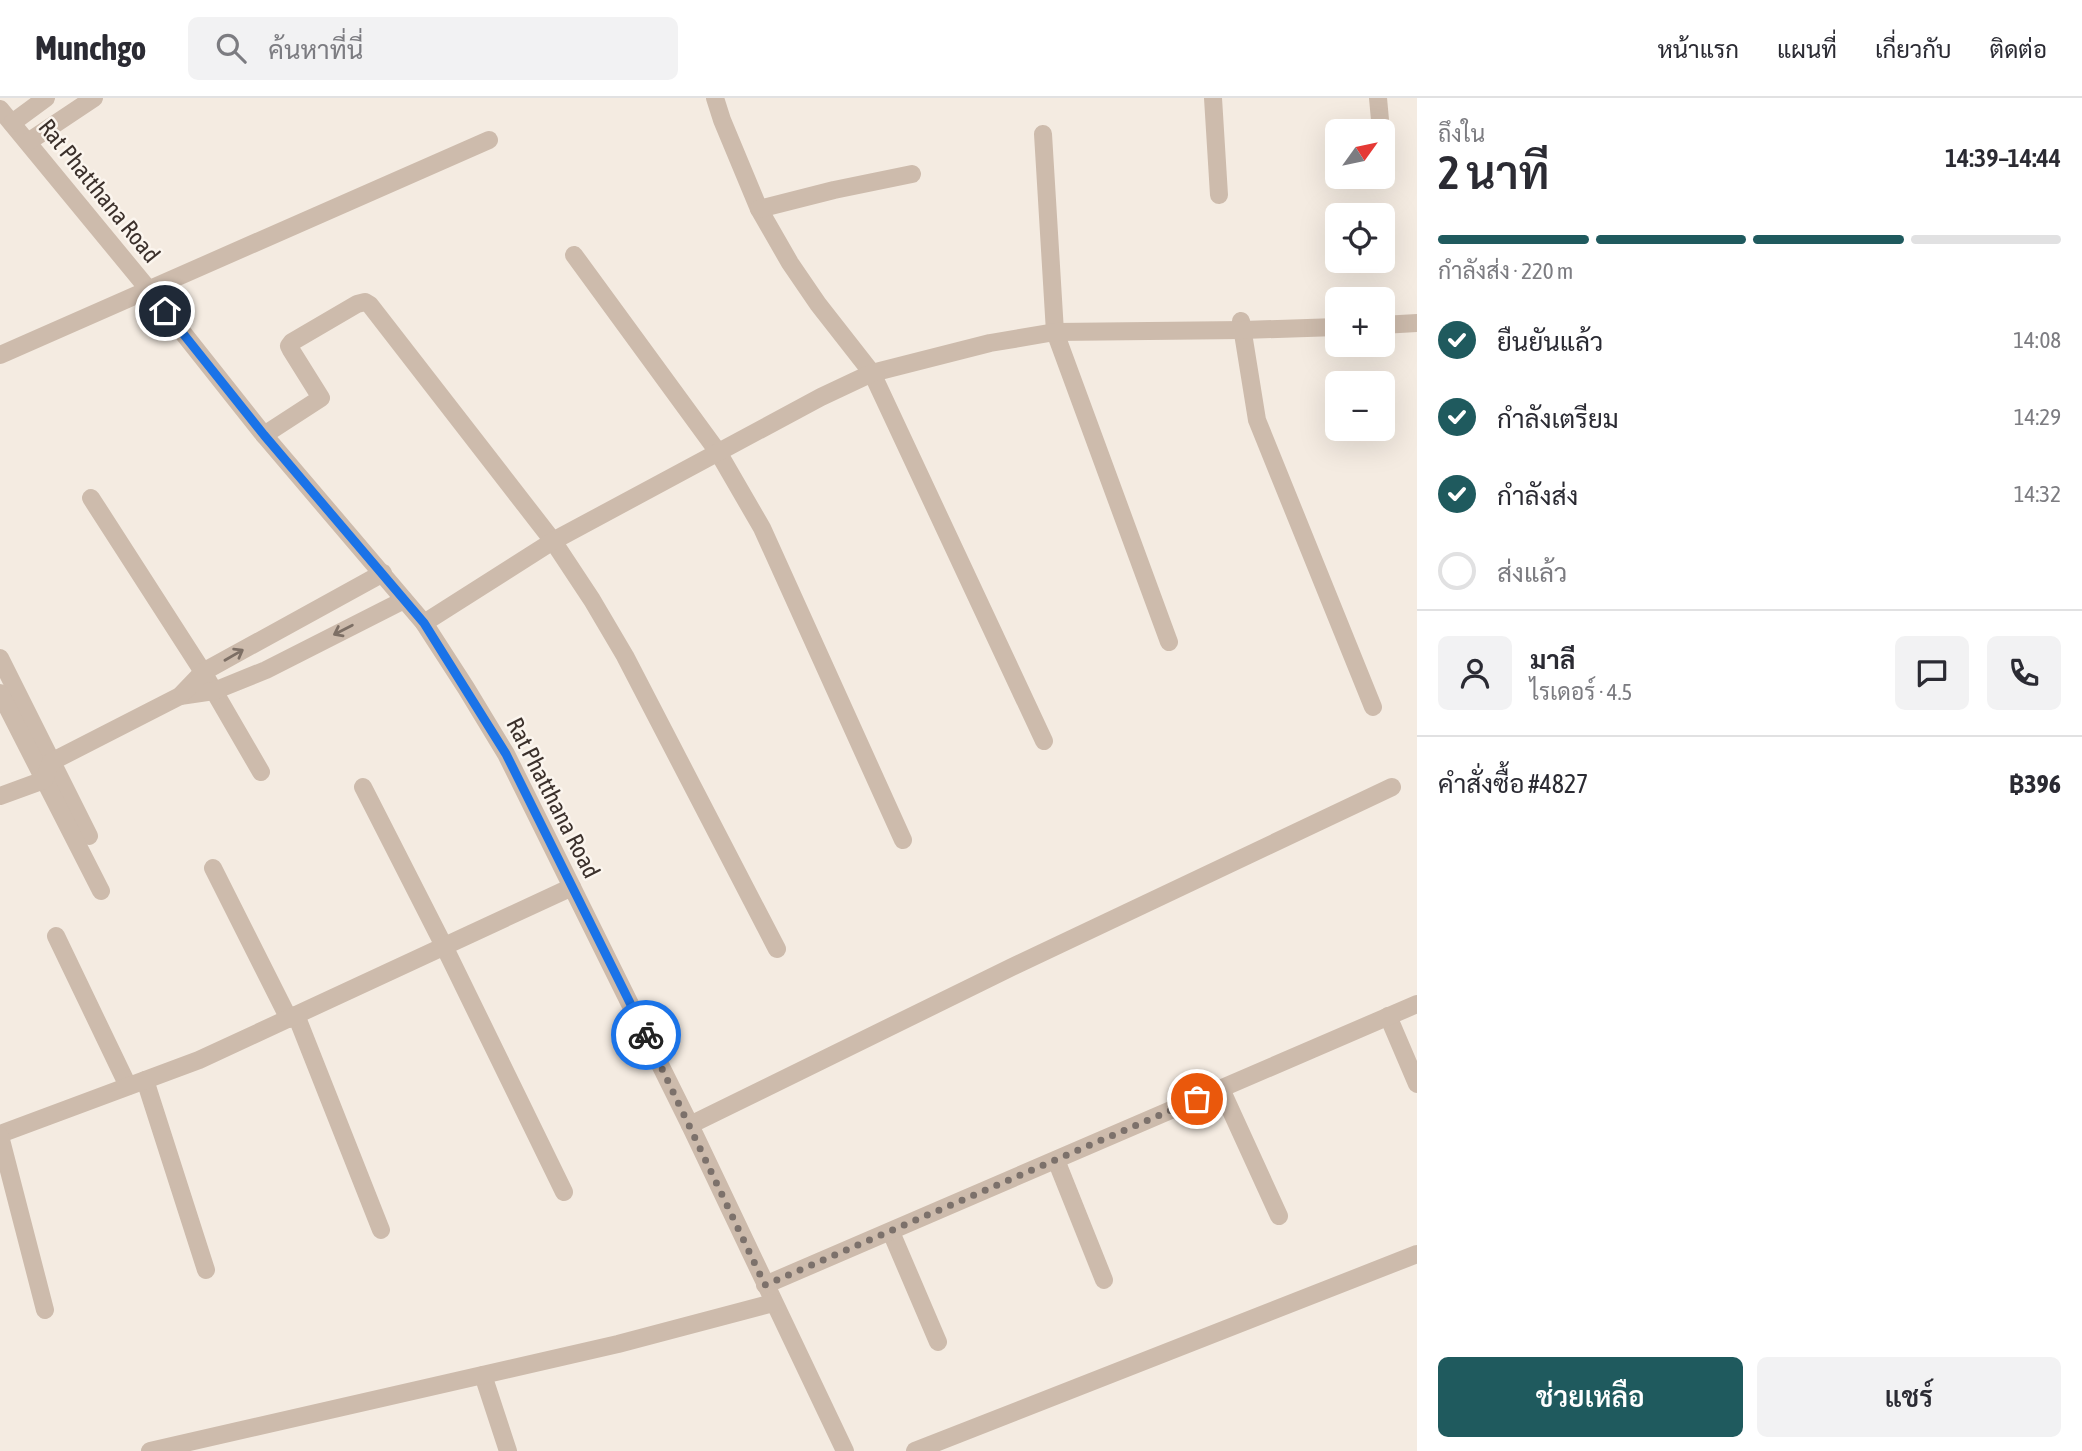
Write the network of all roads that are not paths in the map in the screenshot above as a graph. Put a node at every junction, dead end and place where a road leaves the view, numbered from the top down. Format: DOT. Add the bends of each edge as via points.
graph roads {
  1 [pos="46,98"];
  2 [pos="94,98"];
  3 [pos="715,98"];
  4 [pos="1213,98"];
  5 [pos="1378,98"];
  6 [pos="6,116"];
  7 [pos="1380,119"];
  8 [pos="1043,134"];
  9 [pos="489,140"];
  10 [pos="28,142"];
  11 [pos="912,174"];
  12 [pos="1219,195"];
  13 [pos="759,209"];
  14 [pos="574,254"];
  15 [pos="149,290"];
  16 [pos="1417,323"];
  17 [pos="1395,324"];
  18 [pos="1242,325"];
  19 [pos="1325,327"];
  20 [pos="1055,331"];
  21 [pos="0,355"];
  22 [pos="872,373"];
  23 [pos="264,435"];
  24 [pos="718,452"];
  25 [pos="91,498"];
  26 [pos="553,541"];
  27 [pos="383,573"];
  28 [pos="404,600"];
  29 [pos="424,623"];
  30 [pos="1169,642"];
  31 [pos="0,658"];
  32 [pos="204,672"];
  33 [pos="214,691"];
  34 [pos="0,693"];
  35 [pos="180,696"];
  36 [pos="1373,707"];
  37 [pos="1044,741"];
  38 [pos="51,762"];
  39 [pos="261,772"];
  40 [pos="44,780"];
  41 [pos="363,787"];
  42 [pos="1392,787"];
  43 [pos="0,796"];
  44 [pos="89,836"];
  45 [pos="903,840"];
  46 [pos="213,868"];
  47 [pos="572,887"];
  48 [pos="101,891"];
  49 [pos="56,936"];
  50 [pos="444,946"];
  51 [pos="777,948"];
  52 [pos="1417,1004"];
  53 [pos="1388,1016"];
  54 [pos="292,1017"];
  55 [pos="136,1083"];
  56 [pos="1417,1084"];
  57 [pos="1221,1088"];
  58 [pos="690,1125"];
  59 [pos="0,1135"];
  60 [pos="1056,1160"];
  61 [pos="564,1192"];
  62 [pos="1279,1216"];
  63 [pos="381,1230"];
  64 [pos="891,1232"];
  65 [pos="1417,1254"];
  66 [pos="206,1270"];
  67 [pos="1104,1280"];
  68 [pos="765,1285"];
  69 [pos="773,1303"];
  70 [pos="45,1310"];
  71 [pos="938,1342"];
  72 [pos="482,1375"];
  73 [pos="150,1451"];
  74 [pos="508,1451"];
  75 [pos="845,1451"];
  76 [pos="915,1451"];
  1 -- 6 [label="street"];
  2 -- 10 [label="street"];
  3 -- 13 [label="street"];
  4 -- 12 [label="street"];
  5 -- 7 [label="street"];
  6 -- 10 [label="street, Rat Phatthana Road"];
  8 -- 20 [label="street"];
  9 -- 15 [label="street"];
  10 -- 15 [label="street, Rat Phatthana Road"];
  11 -- 13 [label="street"];
  13 -- 22 [label="street" via="811,294"];
  14 -- 24 [label="street"];
  15 -- 21 [label="street"];
  15 -- 23 [label="street, Rat Phatthana Road"];
  16 -- 17 [label="street"];
  18 -- 19 [label="street"];
  18 -- 20 [label="street"];
  18 -- 36 [label="street" via="1257,420"];
  20 -- 22 [label="street"];
  20 -- 30 [label="street"];
  22 -- 24 [label="street"];
  22 -- 37 [label="street"];
  23 -- 26 [label="street" via="321,398 291,350 292,342 356,304 368,303"];
  23 -- 27 [label="street, Rat Phatthana Road"];
  24 -- 26 [label="street"];
  24 -- 45 [label="street" via="783,572"];
  25 -- 32 [label="street"];
  26 -- 29 [label="street"];
  26 -- 51 [label="street" via="625,656"];
  27 -- 28 [label="street, Rat Phatthana Road"];
  32 -- 27 [label="street, one-way"];
  28 -- 29 [label="street, Rat Phatthana Road"];
  28 -- 33 [label="street, one-way" via="266,670"];
  29 -- 47 [label="street, Rat Phatthana Road" via="506,754"];
  31 -- 38 [label="street"];
  32 -- 33 [label="street"];
  32 -- 35 [label="street"];
  33 -- 35 [label="street"];
  33 -- 39 [label="street"];
  34 -- 40 [label="street"];
  35 -- 38 [label="street"];
  38 -- 40 [label="street"];
  38 -- 44 [label="street"];
  40 -- 43 [label="street"];
  40 -- 48 [label="street"];
  41 -- 50 [label="street"];
  42 -- 58 [label="street"];
  46 -- 54 [label="street"];
  47 -- 50 [label="street"];
  47 -- 58 [label="street, Rat Phatthana Road"];
  49 -- 55 [label="street"];
  50 -- 54 [label="street"];
  50 -- 61 [label="street"];
  52 -- 53 [label="street"];
  53 -- 56 [label="street"];
  53 -- 57 [label="street"];
  54 -- 55 [label="street"];
  54 -- 63 [label="street"];
  55 -- 59 [label="street"];
  55 -- 66 [label="street"];
  57 -- 60 [label="street"];
  57 -- 62 [label="street"];
  58 -- 68 [label="street, Rat Phatthana Road"];
  59 -- 70 [label="street"];
  60 -- 64 [label="street"];
  60 -- 67 [label="street"];
  64 -- 68 [label="street"];
  64 -- 71 [label="street"];
  65 -- 76 [label="street"];
  68 -- 69 [label="street, Rat Phatthana Road"];
  69 -- 72 [label="street"];
  69 -- 75 [label="street, Rat Phatthana Road"];
  72 -- 73 [label="street"];
  72 -- 74 [label="street"];
}
